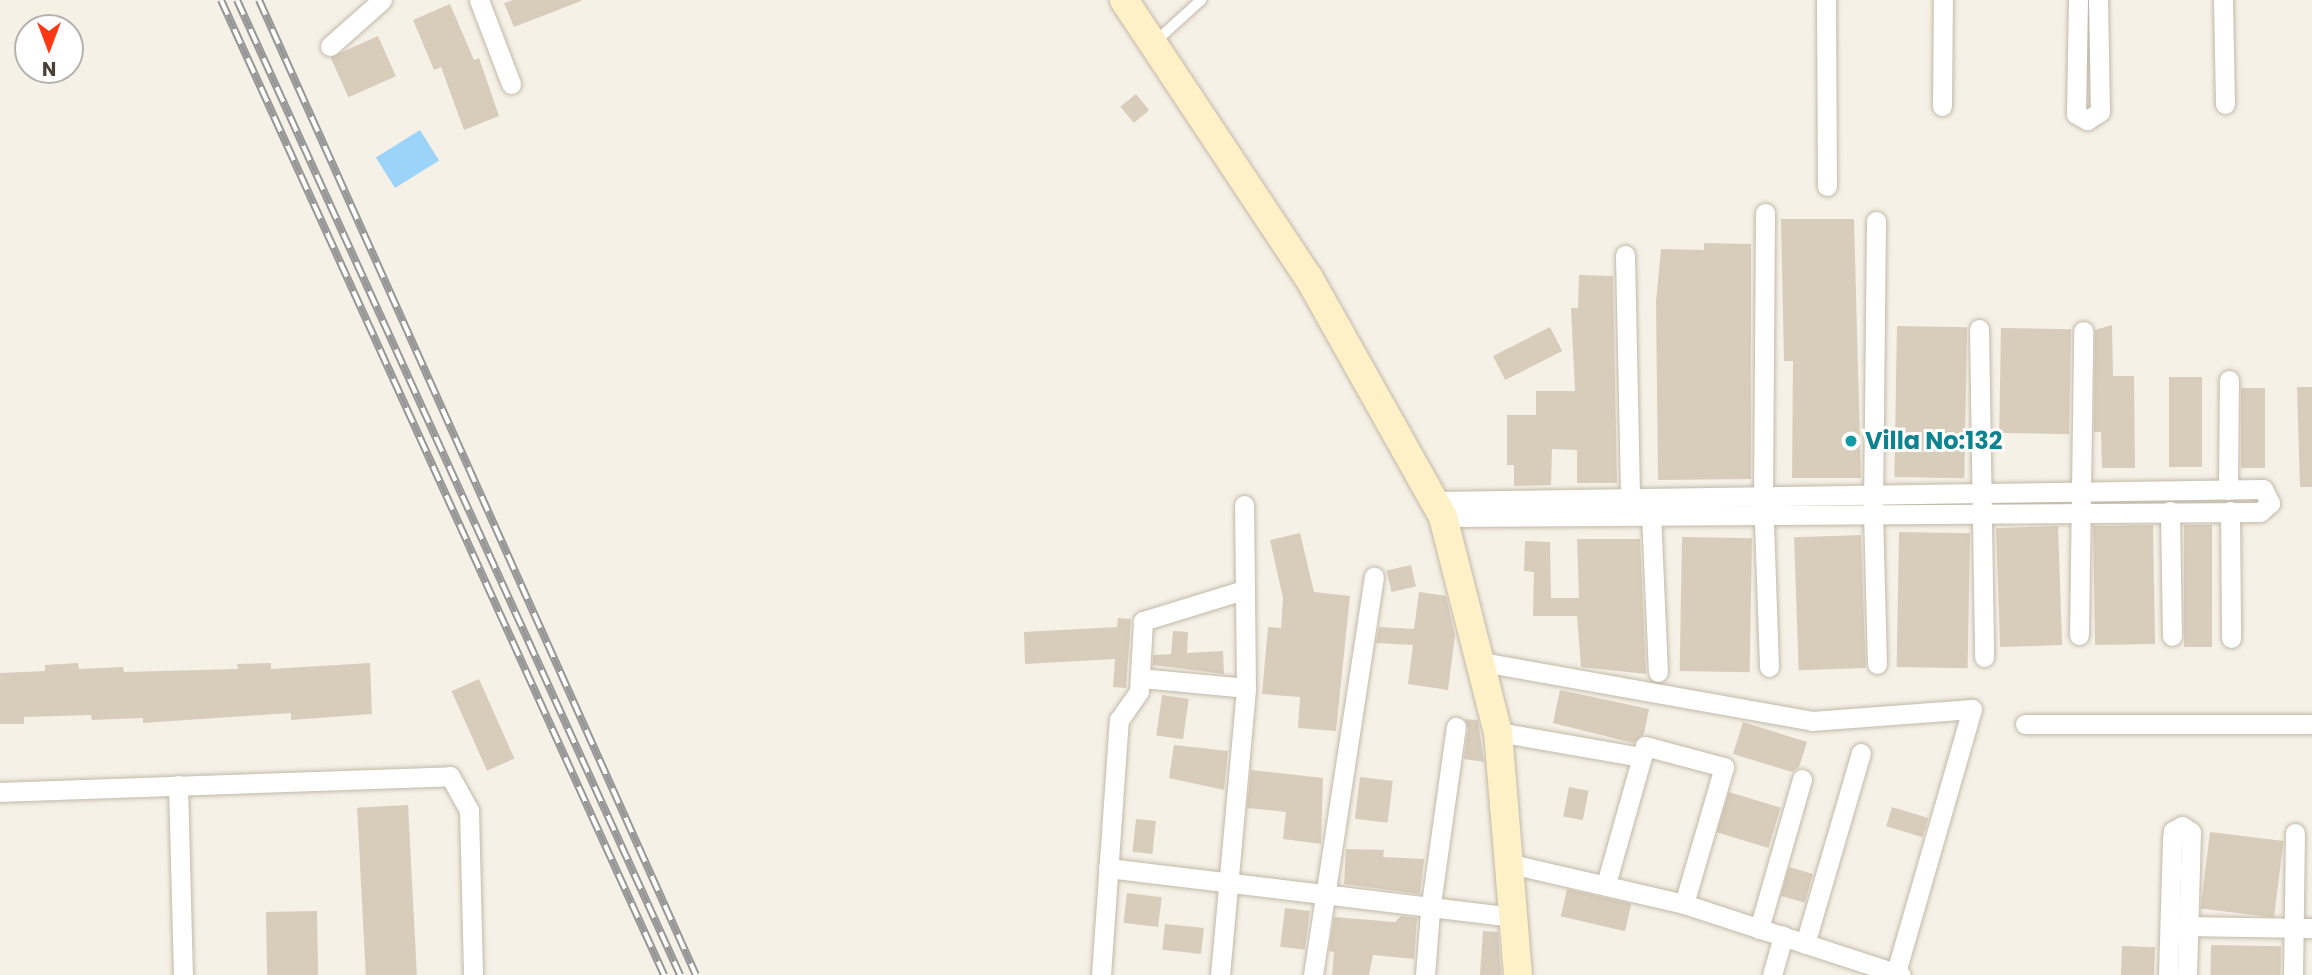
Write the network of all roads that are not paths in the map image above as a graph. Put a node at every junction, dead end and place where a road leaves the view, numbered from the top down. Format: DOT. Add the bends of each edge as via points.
graph roads {
  1 [pos="382,0"];
  2 [pos="479,0"];
  3 [pos="1124,0"];
  4 [pos="1201,0"];
  5 [pos="1826,0"];
  6 [pos="1942,0"];
  7 [pos="2078,0"];
  8 [pos="2098,0"];
  9 [pos="2223,0"];
  10 [pos="330,46"];
  11 [pos="1151,46"];
  12 [pos="511,84"];
  13 [pos="2225,104"];
  14 [pos="1942,106"];
  15 [pos="1827,186"];
  16 [pos="1765,214"];
  17 [pos="1876,221"];
  18 [pos="1625,255"];
  19 [pos="1979,329"];
  20 [pos="2083,331"];
  21 [pos="2229,380"];
  22 [pos="2228,490"];
  23 [pos="2080,493"];
  24 [pos="1630,497"];
  25 [pos="1873,502"];
  26 [pos="1980,502"];
  27 [pos="1764,503"];
  28 [pos="1244,505"];
  29 [pos="1439,509"];
  30 [pos="2169,511"];
  31 [pos="2230,511"];
  32 [pos="1651,513"];
  33 [pos="2079,513"];
  34 [pos="1374,577"];
  35 [pos="1244,590"];
  36 [pos="2079,635"];
  37 [pos="2172,636"];
  38 [pos="2231,638"];
  39 [pos="1984,657"];
  40 [pos="1482,662"];
  41 [pos="1877,664"];
  42 [pos="1769,667"];
  43 [pos="1658,673"];
  44 [pos="1140,678"];
  45 [pos="1246,688"];
  46 [pos="2025,724"];
  47 [pos="2312,724"];
  48 [pos="1456,727"];
  49 [pos="1498,732"];
  50 [pos="1861,753"];
  51 [pos="1641,757"];
  52 [pos="1802,779"];
  53 [pos="178,785"];
  54 [pos="0,792"];
  55 [pos="2295,833"];
  56 [pos="1507,863"];
  57 [pos="1108,868"];
  58 [pos="1231,883"];
  59 [pos="1606,884"];
  60 [pos="1323,896"];
  61 [pos="1684,904"];
  62 [pos="1430,911"];
  63 [pos="1511,918"];
  64 [pos="2179,926"];
  65 [pos="2303,928"];
  66 [pos="1759,929"];
  67 [pos="1783,936"];
  68 [pos="1805,944"];
  69 [pos="1898,974"];
  70 [pos="183,975"];
  71 [pos="472,975"];
  72 [pos="1101,975"];
  73 [pos="1220,975"];
  74 [pos="1313,975"];
  75 [pos="1425,975"];
  76 [pos="1518,975"];
  77 [pos="1772,975"];
  78 [pos="2168,975"];
  79 [pos="2187,975"];
  80 [pos="2293,975"];
  1 -- 10 [label="street"];
  2 -- 12 [label="street"];
  3 -- 11 [label="main road"];
  4 -- 11 [label="lane"];
  5 -- 15 [label="street"];
  6 -- 14 [label="street"];
  7 -- 8 [label="street" via="2076,114 2087,120 2100,112"];
  9 -- 13 [label="street"];
  11 -- 29 [label="main road" via="1228,150 1309,278"];
  16 -- 27 [label="street"];
  17 -- 25 [label="street"];
  18 -- 24 [label="street"];
  19 -- 26 [label="street"];
  20 -- 23 [label="street"];
  21 -- 22 [label="street"];
  22 -- 23 [label="street"];
  22 -- 31 [label="street" via="2263,489 2270,503 2260,512"];
  23 -- 26 [label="street"];
  23 -- 33 [label="street"];
  24 -- 27 [label="street"];
  24 -- 29 [label="street"];
  25 -- 26 [label="street"];
  25 -- 27 [label="street"];
  25 -- 41 [label="street"];
  26 -- 33 [label="street"];
  26 -- 39 [label="street"];
  27 -- 32 [label="street"];
  27 -- 42 [label="street"];
  28 -- 35 [label="street"];
  29 -- 32 [label="street"];
  29 -- 40 [label="main road"];
  30 -- 31 [label="street"];
  30 -- 33 [label="street"];
  30 -- 37 [label="street"];
  31 -- 38 [label="street"];
  32 -- 43 [label="street"];
  33 -- 36 [label="street"];
  34 -- 60 [label="street"];
  35 -- 44 [label="street" via="1143,621"];
  35 -- 45 [label="street"];
  40 -- 49 [label="main road"];
  40 -- 69 [label="street" via="1812,721 1972,709"];
  44 -- 45 [label="street"];
  44 -- 57 [label="street" via="1135,698 1119,720"];
  45 -- 58 [label="street"];
  46 -- 47 [label="street"];
  48 -- 62 [label="street"];
  49 -- 51 [label="street"];
  49 -- 56 [label="main road"];
  50 -- 68 [label="street"];
  51 -- 59 [label="street"];
  51 -- 61 [label="street" via="1645,746 1724,767"];
  52 -- 66 [label="street"];
  53 -- 54 [label="street"];
  53 -- 70 [label="street"];
  53 -- 71 [label="street" via="450,776 469,810"];
  55 -- 65 [label="street"];
  56 -- 59 [label="street"];
  56 -- 63 [label="main road"];
  57 -- 58 [label="street"];
  57 -- 72 [label="street"];
  58 -- 60 [label="street"];
  58 -- 73 [label="street"];
  59 -- 61 [label="street"];
  60 -- 62 [label="street"];
  60 -- 74 [label="street"];
  61 -- 66 [label="street"];
  62 -- 63 [label="street"];
  62 -- 75 [label="street"];
  63 -- 76 [label="main road"];
  64 -- 65 [label="street"];
  64 -- 78 [label="street"];
  64 -- 79 [label="street"];
  65 -- 80 [label="street"];
  66 -- 67 [label="street"];
  67 -- 68 [label="street"];
  67 -- 77 [label="street"];
  68 -- 69 [label="street"];
}
